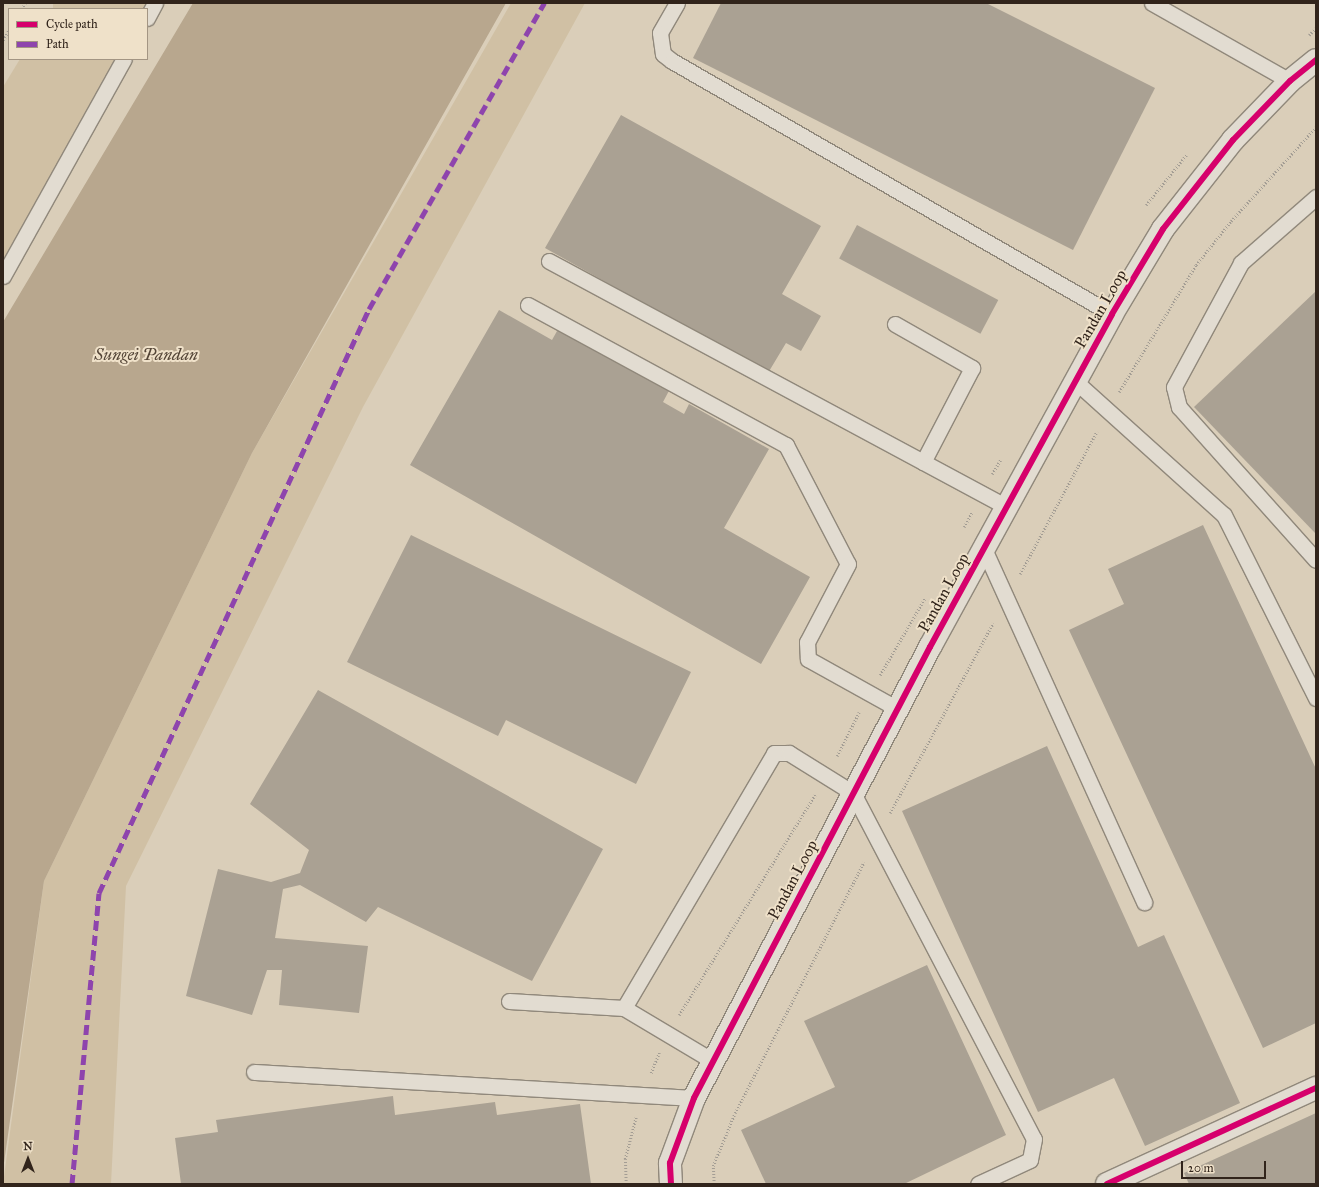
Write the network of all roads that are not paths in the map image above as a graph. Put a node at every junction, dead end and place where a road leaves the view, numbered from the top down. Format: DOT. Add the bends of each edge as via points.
graph roads {
  1 [pos="155,3"];
  2 [pos="676,3"];
  3 [pos="1152,3"];
  4 [pos="148,16"];
  5 [pos="123,60"];
  6 [pos="1316,60"];
  7 [pos="1290,81"];
  8 [pos="1316,197"];
  9 [pos="549,262"];
  10 [pos="3,276"];
  11 [pos="528,305"];
  12 [pos="1112,314"];
  13 [pos="895,324"];
  14 [pos="1075,381"];
  15 [pos="923,462"];
  16 [pos="1007,507"];
  17 [pos="984,549"];
  18 [pos="1316,560"];
  19 [pos="1316,698"];
  20 [pos="898,709"];
  21 [pos="853,793"];
  22 [pos="1144,902"];
  23 [pos="509,1001"];
  24 [pos="624,1008"];
  25 [pos="713,1060"];
  26 [pos="254,1072"];
  27 [pos="1316,1088"];
  28 [pos="694,1098"];
  29 [pos="671,1184"];
  30 [pos="978,1184"];
  31 [pos="1107,1184"];
  1 -- 4 [label="lane"];
  2 -- 12 [label="lane" via="660,33 663,54 672,62"];
  3 -- 7 [label="lane"];
  5 -- 10 [label="lane"];
  6 -- 7 [label="street, Pandan Loop"];
  7 -- 12 [label="street, Pandan Loop" via="1233,140 1163,229"];
  8 -- 18 [label="lane" via="1241,263 1174,387 1179,406"];
  9 -- 15 [label="lane"];
  11 -- 20 [label="lane" via="786,446 848,564 807,642 808,659"];
  12 -- 14 [label="street, Pandan Loop"];
  13 -- 15 [label="lane" via="972,368"];
  14 -- 16 [label="street, Pandan Loop"];
  14 -- 19 [label="lane" via="1224,514"];
  15 -- 16 [label="lane"];
  16 -- 17 [label="street, Pandan Loop"];
  17 -- 20 [label="street, Pandan Loop"];
  17 -- 22 [label="lane"];
  20 -- 21 [label="street, Pandan Loop"];
  21 -- 24 [label="lane" via="789,752 774,754"];
  21 -- 25 [label="street, Pandan Loop"];
  21 -- 30 [label="lane" via="1034,1139 1030,1160"];
  23 -- 24 [label="lane"];
  24 -- 25 [label="lane"];
  25 -- 28 [label="street, Pandan Loop"];
  26 -- 28 [label="lane"];
  27 -- 31 [label="street"];
  28 -- 29 [label="street, Pandan Loop" via="670,1163"];
}
